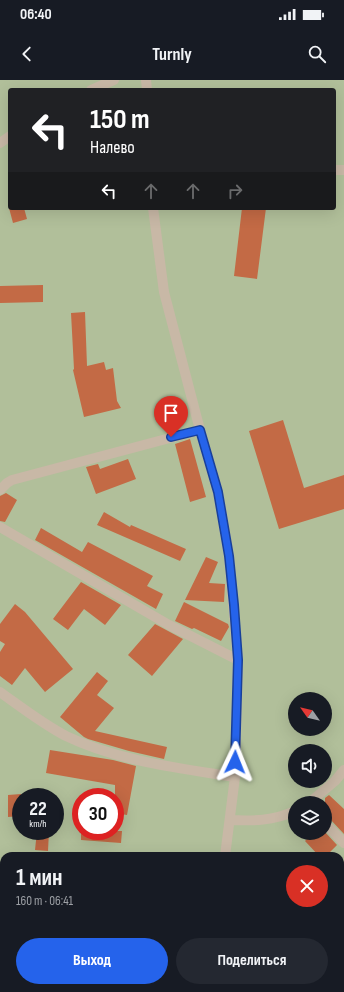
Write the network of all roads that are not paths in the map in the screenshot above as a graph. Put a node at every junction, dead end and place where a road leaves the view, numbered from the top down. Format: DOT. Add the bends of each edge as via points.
graph roads {
  1 [pos="114,80"];
  2 [pos="96,88"];
  3 [pos="153,210"];
  4 [pos="200,430"];
  5 [pos="0,490"];
  6 [pos="0,526"];
  7 [pos="238,660"];
  8 [pos="0,692"];
  9 [pos="344,770"];
  10 [pos="235,776"];
  11 [pos="318,796"];
  12 [pos="288,814"];
  13 [pos="230,820"];
  14 [pos="332,831"];
  15 [pos="344,843"];
  16 [pos="226,852"];
  1 -- 2 [label="street"];
  3 -- 4 [label="street" via="164,292"];
  4 -- 5 [label="street" via="12,480"];
  4 -- 7 [label="street" via="218,492 229,556"];
  6 -- 7 [label="street" via="169,625"];
  7 -- 10 [label="street"];
  8 -- 10 [label="street" via="51,727 94,748 162,764"];
  9 -- 11 [label="street"];
  10 -- 13 [label="street"];
  12 -- 13 [label="street" via="255,821"];
  13 -- 16 [label="street"];
  14 -- 15 [label="street"];
}
